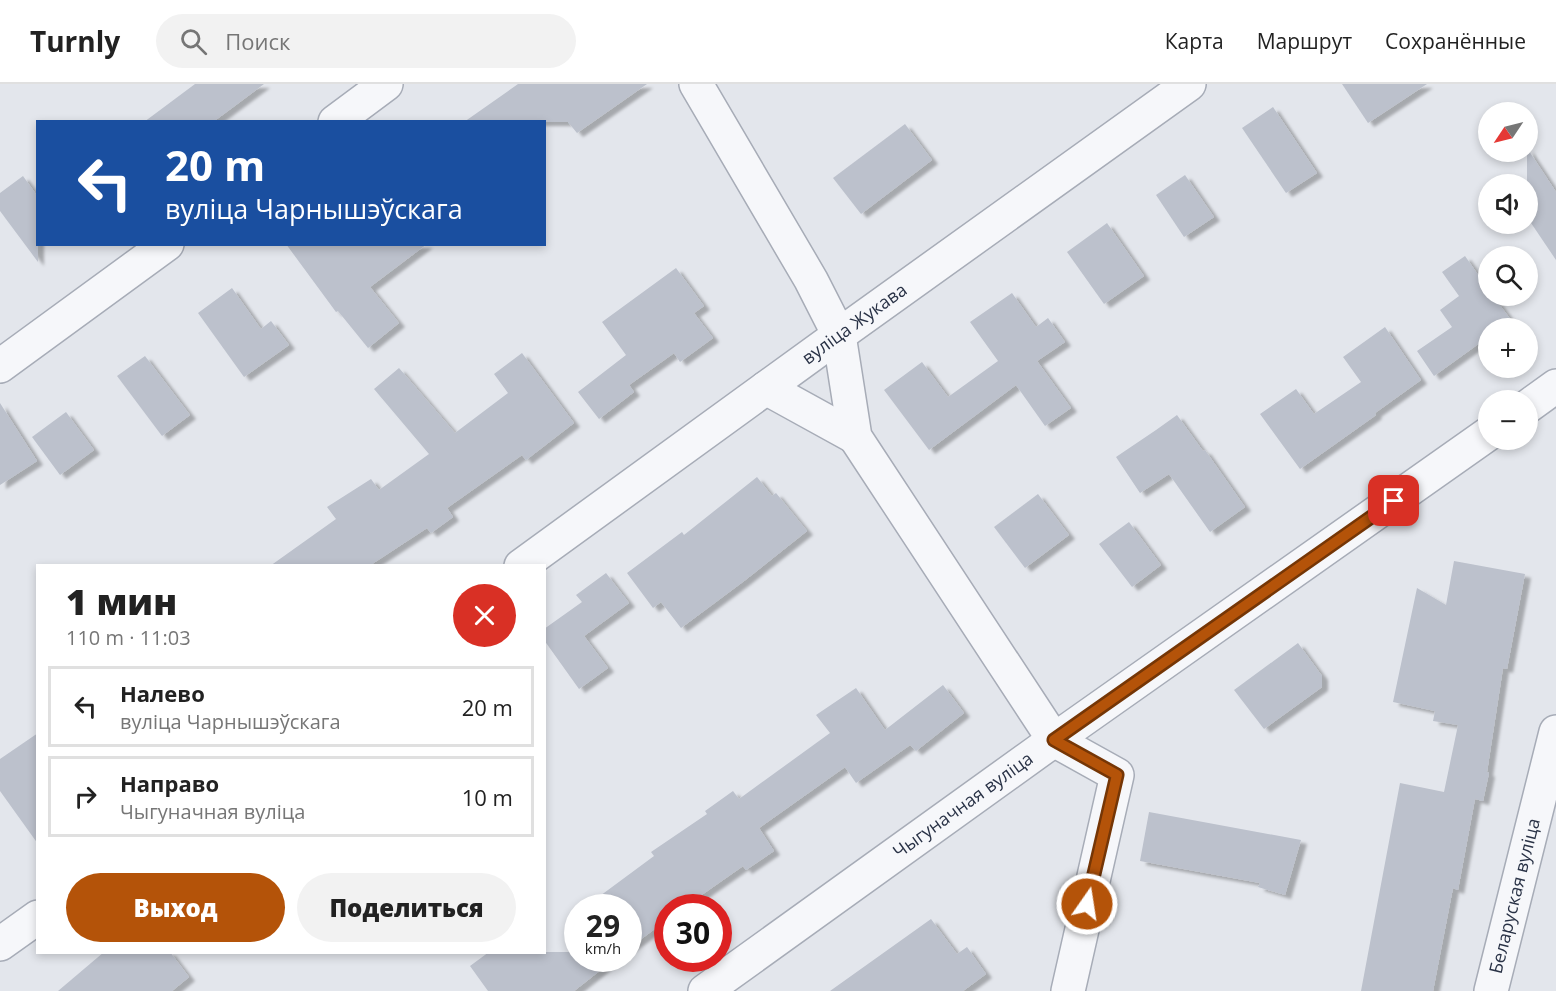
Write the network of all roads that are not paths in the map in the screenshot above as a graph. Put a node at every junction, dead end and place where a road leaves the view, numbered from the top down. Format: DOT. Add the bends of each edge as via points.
graph roads {
  1 [pos="386,84"];
  2 [pos="696,84"];
  3 [pos="1189,84"];
  4 [pos="338,120"];
  5 [pos="164,246"];
  6 [pos="839,335"];
  7 [pos="0,366"];
  8 [pos="1556,386"];
  9 [pos="766,388"];
  10 [pos="1538,399"];
  11 [pos="855,437"];
  12 [pos="1478,441"];
  13 [pos="524,564"];
  14 [pos="1556,732"];
  15 [pos="1054,740"];
  16 [pos="36,918"];
  17 [pos="0,944"];
  18 [pos="705,991"];
  19 [pos="1068,991"];
  20 [pos="1491,991"];
  1 -- 4 [label="street"];
  2 -- 6 [label="street"];
  3 -- 6 [label="street, вуліца Жукава"];
  5 -- 7 [label="street"];
  6 -- 9 [label="street, вуліца Жукава"];
  6 -- 11 [label="street"];
  8 -- 10 [label="street"];
  9 -- 11 [label="street"];
  9 -- 13 [label="street, вуліца Жукава"];
  11 -- 15 [label="street"];
  12 -- 15 [label="street, Чыгуначная вуліца"];
  14 -- 20 [label="street, Беларуская вуліца"];
  15 -- 18 [label="street, Чыгуначная вуліца"];
  15 -- 19 [label="street" via="1117,775"];
  16 -- 17 [label="street"];
}
